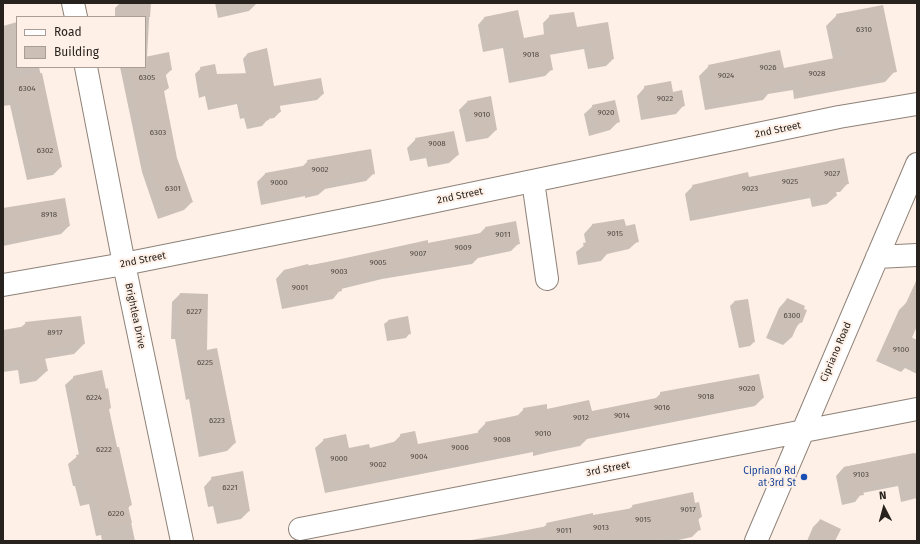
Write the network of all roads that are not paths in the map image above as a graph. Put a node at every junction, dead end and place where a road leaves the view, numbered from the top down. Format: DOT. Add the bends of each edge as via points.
graph roads {
  1 [pos="73,3"];
  2 [pos="76,16"];
  3 [pos="86,68"];
  4 [pos="917,104"];
  5 [pos="917,164"];
  6 [pos="533,181"];
  7 [pos="917,255"];
  8 [pos="877,257"];
  9 [pos="124,264"];
  10 [pos="547,279"];
  11 [pos="3,285"];
  12 [pos="917,409"];
  13 [pos="801,432"];
  14 [pos="300,529"];
  15 [pos="182,541"];
  16 [pos="756,541"];
  1 -- 2 [label="street"];
  3 -- 9 [label="street, Brightlea Drive"];
  4 -- 6 [label="street, 2nd Street" via="839,117"];
  5 -- 8 [label="street, Cipriano Road"];
  6 -- 9 [label="street, 2nd Street"];
  6 -- 10 [label="street"];
  7 -- 8 [label="street"];
  8 -- 13 [label="street, Cipriano Road"];
  9 -- 11 [label="street, 2nd Street"];
  9 -- 15 [label="street, Brightlea Drive"];
  12 -- 13 [label="street, 3rd Street"];
  13 -- 14 [label="street, 3rd Street"];
  13 -- 16 [label="street, Cipriano Road"];
}
